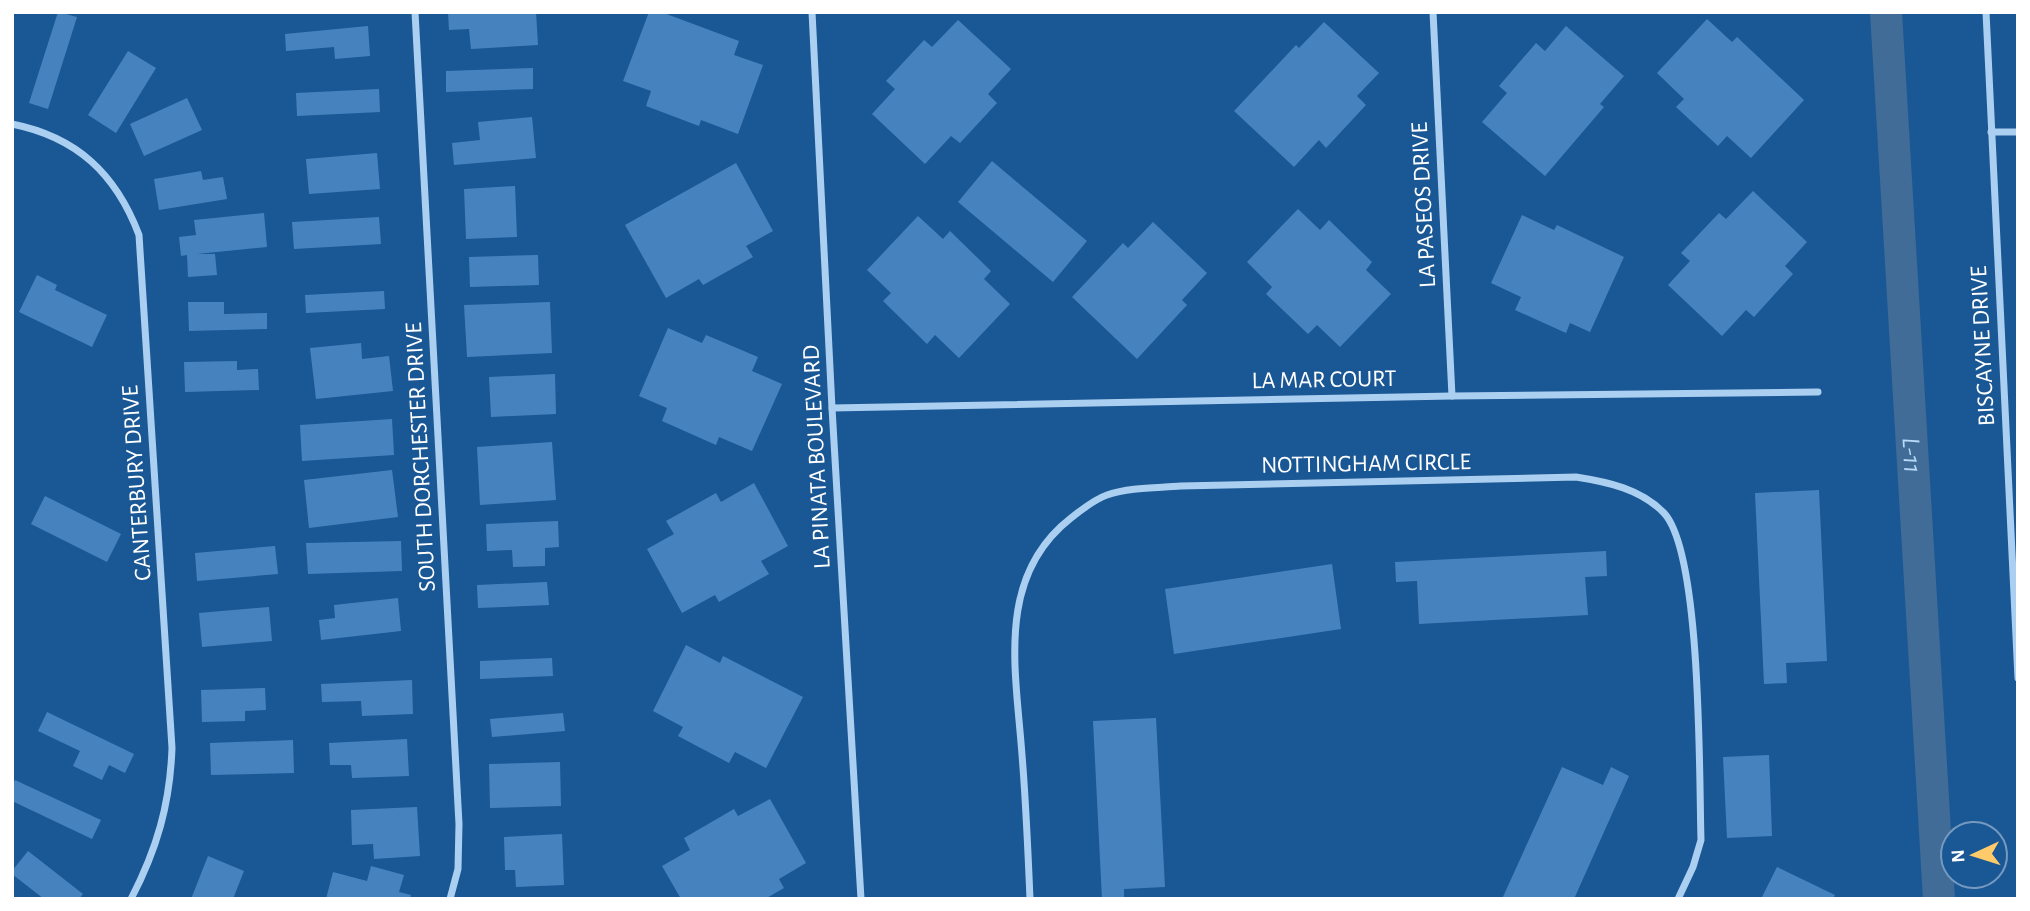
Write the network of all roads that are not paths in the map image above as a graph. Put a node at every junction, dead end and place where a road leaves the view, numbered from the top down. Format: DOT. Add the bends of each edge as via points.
graph roads {
  1 [pos="415,12"];
  2 [pos="812,12"];
  3 [pos="1433,12"];
  4 [pos="1986,12"];
  5 [pos="12,124"];
  6 [pos="1991,132"];
  7 [pos="2018,132"];
  8 [pos="1818,393"];
  9 [pos="1452,396"];
  10 [pos="832,408"];
  11 [pos="2015,565"];
  12 [pos="2018,678"];
  13 [pos="131,899"];
  14 [pos="450,899"];
  15 [pos="861,899"];
  16 [pos="1030,899"];
  17 [pos="1678,899"];
  1 -- 14 [label="street, SOUTH DORCHESTER DRIVE" via="459,824 458,869"];
  2 -- 10 [label="street, LA PINATA BOULEVARD"];
  3 -- 9 [label="street, LA PASEOS DRIVE"];
  4 -- 6 [label="street, BISCAYNE DRIVE"];
  5 -- 13 [label="street, CANTERBURY DRIVE" via="38,130 83,153 117,189 139,235 172,748 163,820"];
  6 -- 7 [label="street"];
  6 -- 11 [label="street, BISCAYNE DRIVE"];
  8 -- 9 [label="street, LA MAR COURT"];
  9 -- 10 [label="street, LA MAR COURT"];
  10 -- 15 [label="street, LA PINATA BOULEVARD"];
  11 -- 12 [label="street, BISCAYNE DRIVE"];
  16 -- 17 [label="street, NOTTINGHAM CIRCLE" via="1014,635 1029,567 1059,527 1106,495 1149,489 1576,477 1629,489 1665,514 1681,548 1695,660 1701,840"];
}
